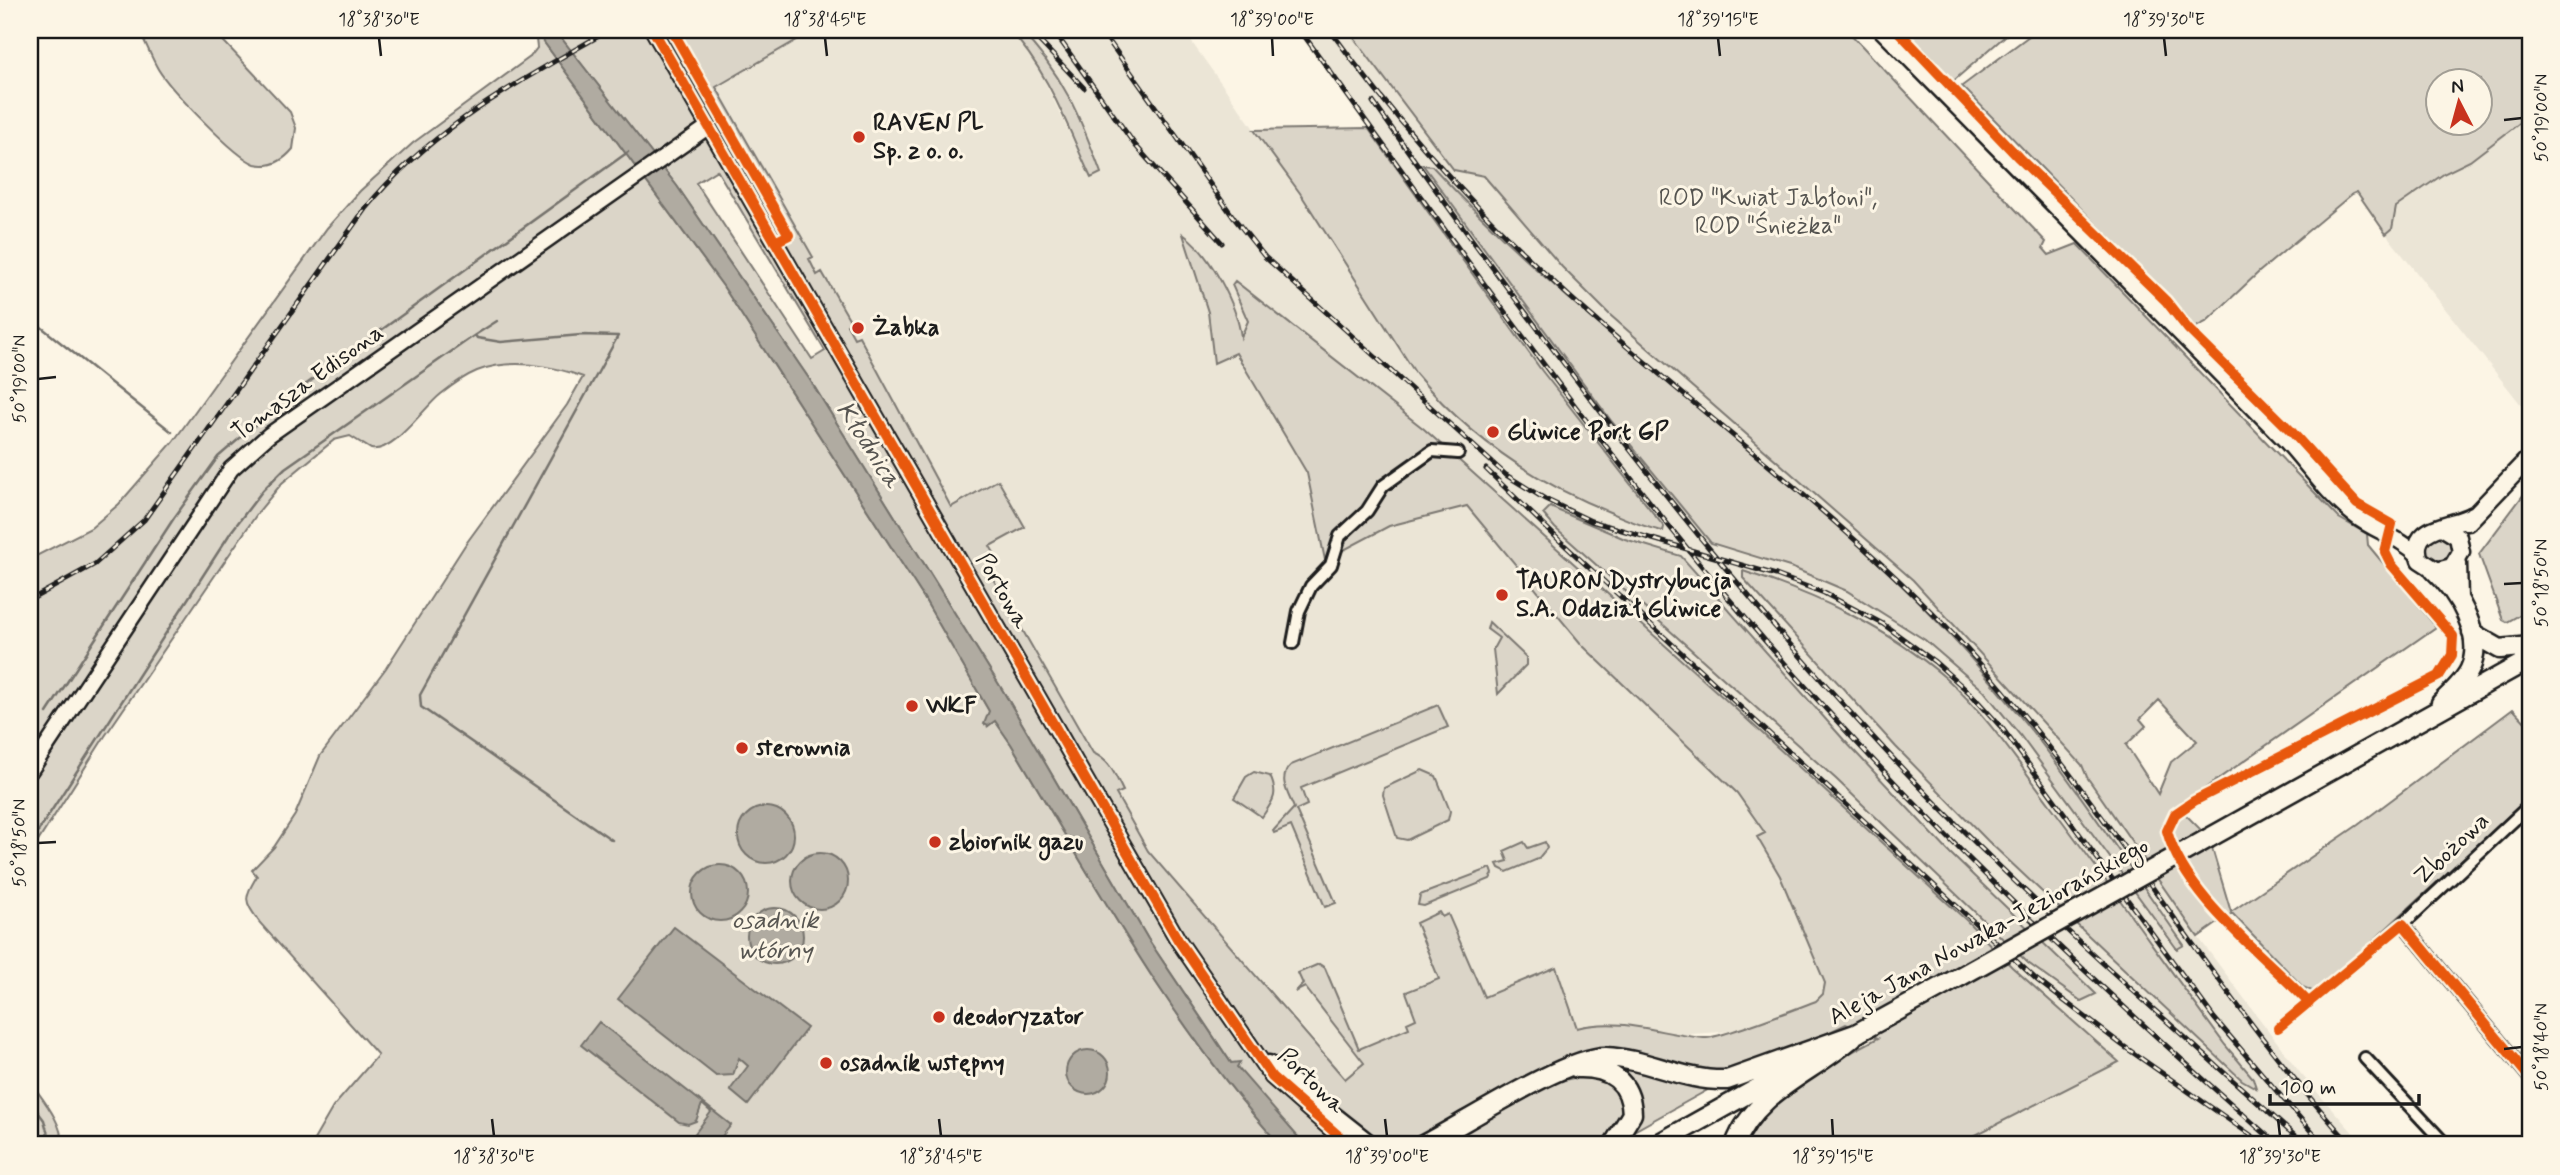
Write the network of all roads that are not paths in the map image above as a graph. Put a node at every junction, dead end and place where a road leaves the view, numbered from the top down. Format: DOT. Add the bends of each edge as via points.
graph roads {
  1 [pos="653,30"];
  2 [pos="1881,30"];
  3 [pos="709,127"];
  4 [pos="1458,453"];
  5 [pos="2530,457"];
  6 [pos="2473,515"];
  7 [pos="2442,527"];
  8 [pos="2388,533"];
  9 [pos="2424,533"];
  10 [pos="2460,540"];
  11 [pos="2418,555"];
  12 [pos="2457,563"];
  13 [pos="2434,570"];
  14 [pos="2458,597"];
  15 [pos="2472,632"];
  16 [pos="1293,643"];
  17 [pos="2530,646"];
  18 [pos="2530,659"];
  19 [pos="2429,716"];
  20 [pos="30,771"];
  21 [pos="2530,805"];
  22 [pos="1858,1033"];
  23 [pos="1256,1055"];
  24 [pos="2365,1058"];
  25 [pos="1567,1069"];
  26 [pos="2530,1078"];
  27 [pos="1477,1115"];
  28 [pos="1349,1145"];
  29 [pos="1373,1145"];
  30 [pos="1423,1145"];
  31 [pos="1448,1145"];
  32 [pos="1613,1145"];
  33 [pos="1656,1145"];
  34 [pos="1735,1145"];
  35 [pos="2446,1145"];
  1 -- 3 [label="street, Portowa"];
  2 -- 8 [label="street" via="2276,431 2347,509"];
  3 -- 20 [label="street, Tomasza Edisona" via="269,435 231,469"];
  3 -- 23 [label="street, Portowa" via="1148,890"];
  4 -- 16 [label="street" via="1432,451 1383,486 1367,511 1340,536 1331,565 1311,586 1299,611"];
  5 -- 6 [label="main road"];
  6 -- 7 [label="main road"];
  6 -- 10 [label="main road"];
  7 -- 9 [label="main road"];
  7 -- 10 [label="main road"];
  8 -- 9 [label="street"];
  8 -- 11 [label="street"];
  9 -- 11 [label="main road"];
  10 -- 12 [label="main road"];
  11 -- 13 [label="main road"];
  12 -- 13 [label="main road"];
  12 -- 14 [label="main road"];
  13 -- 14 [label="main road"];
  14 -- 15 [label="main road"];
  15 -- 17 [label="main road" via="2500,649"];
  15 -- 19 [label="main road" via="2473,657 2467,674"];
  18 -- 19 [label="main road, Aleja Jana Nowaka-Jeziorańskiego"];
  19 -- 22 [label="main road, Aleja Jana Nowaka-Jeziorańskiego, bridge"];
  21 -- 26 [label="street, Zbożowa" via="2403,924"];
  22 -- 25 [label="main road" via="1727,1080 1688,1077 1606,1058 1592,1058"];
  22 -- 33 [label="main road, Aleja Jana Nowaka-Jeziorańskiego"];
  22 -- 34 [label="main road" via="1760,1104"];
  23 -- 28 [label="street, Portowa" via="1280,1085"];
  23 -- 29 [label="street, Portowa"];
  24 -- 35 [label="street"];
  25 -- 27 [label="main road"];
  25 -- 32 [label="main road" via="1608,1072 1628,1090 1632,1114"];
  27 -- 30 [label="main road"];
  27 -- 31 [label="main road"];
}
